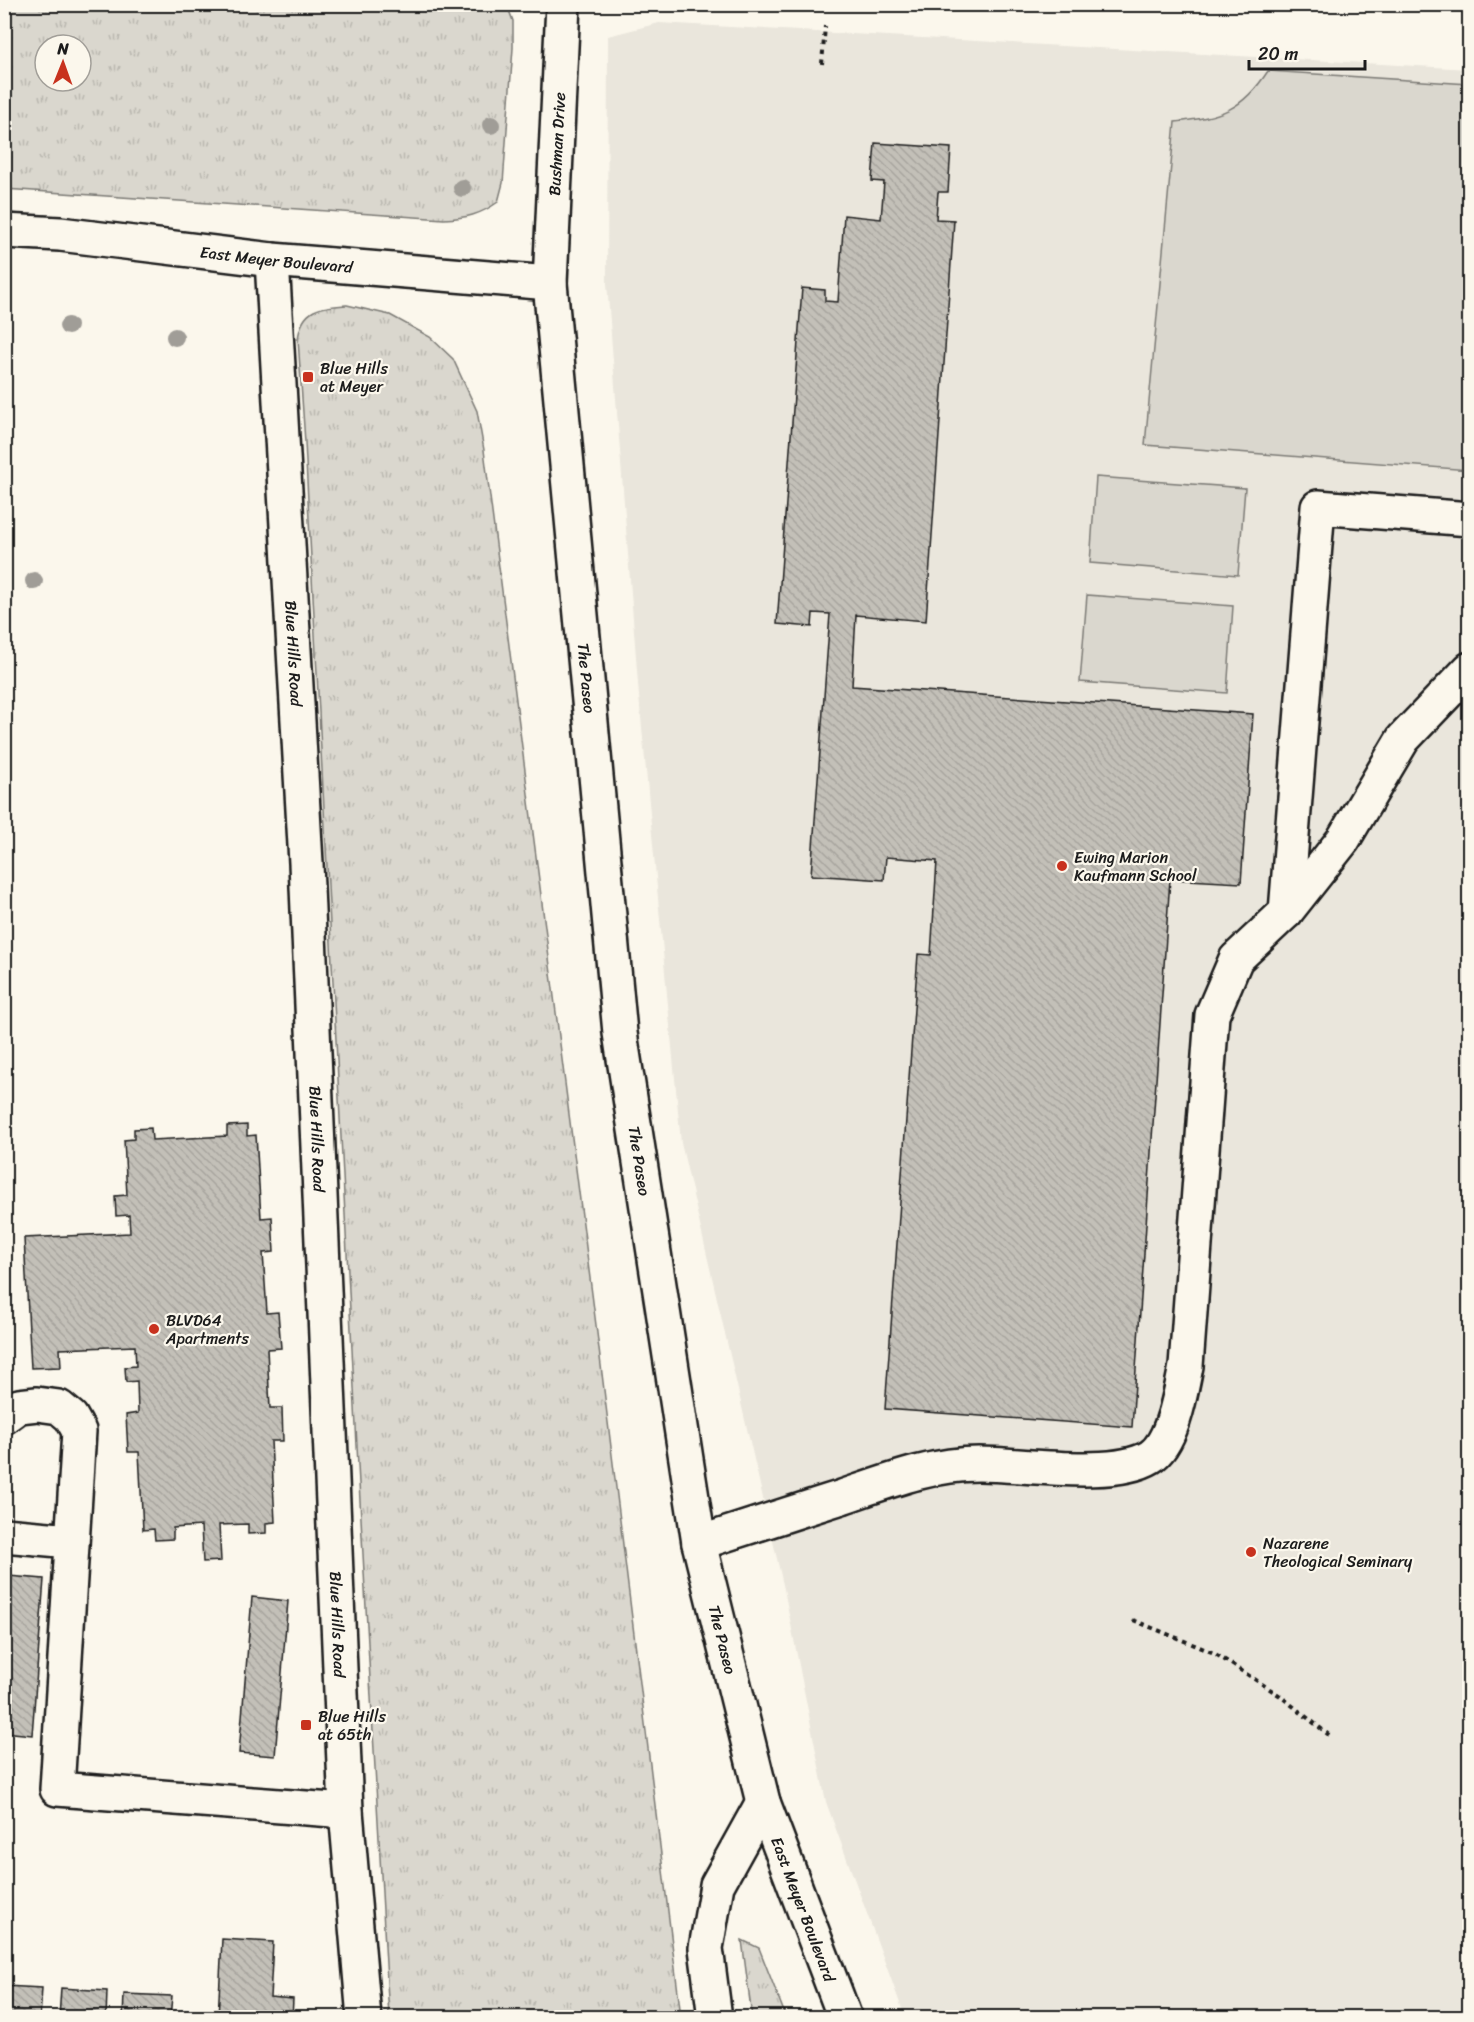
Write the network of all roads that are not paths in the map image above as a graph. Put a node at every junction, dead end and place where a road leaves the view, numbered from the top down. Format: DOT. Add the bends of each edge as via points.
graph roads {
  1 [pos="563,4"];
  2 [pos="4,231"];
  3 [pos="272,260"];
  4 [pos="550,283"];
  5 [pos="1470,519"];
  6 [pos="1470,669"];
  7 [pos="1286,912"];
  8 [pos="4,1417"];
  9 [pos="4,1535"];
  10 [pos="71,1541"];
  11 [pos="699,1543"];
  12 [pos="763,1802"];
  13 [pos="346,1811"];
  14 [pos="364,2018"];
  15 [pos="715,2018"];
  16 [pos="845,2018"];
  1 -- 4 [label="main road, Bushman Drive"];
  2 -- 3 [label="main road, East Meyer Boulevard" via="60,234"];
  3 -- 4 [label="main road, East Meyer Boulevard"];
  3 -- 13 [label="main road, Blue Hills Road" via="306,863"];
  4 -- 11 [label="main road, The Paseo" via="620,1033"];
  5 -- 7 [label="main road" via="1318,507"];
  6 -- 7 [label="main road" via="1403,739 1343,840"];
  7 -- 11 [label="main road" via="1236,959 1212,1015 1186,1366 1168,1434 1152,1456 1132,1465 1103,1469 951,1466 906,1475"];
  8 -- 10 [label="main road" via="19,1406 59,1407 79,1431"];
  9 -- 10 [label="main road"];
  10 -- 13 [label="main road" via="57,1790"];
  11 -- 12 [label="main road, The Paseo"];
  12 -- 15 [label="main road" via="717,1885 706,1948"];
  12 -- 16 [label="main road, East Meyer Boulevard"];
  13 -- 14 [label="main road, Blue Hills Road"];
}
